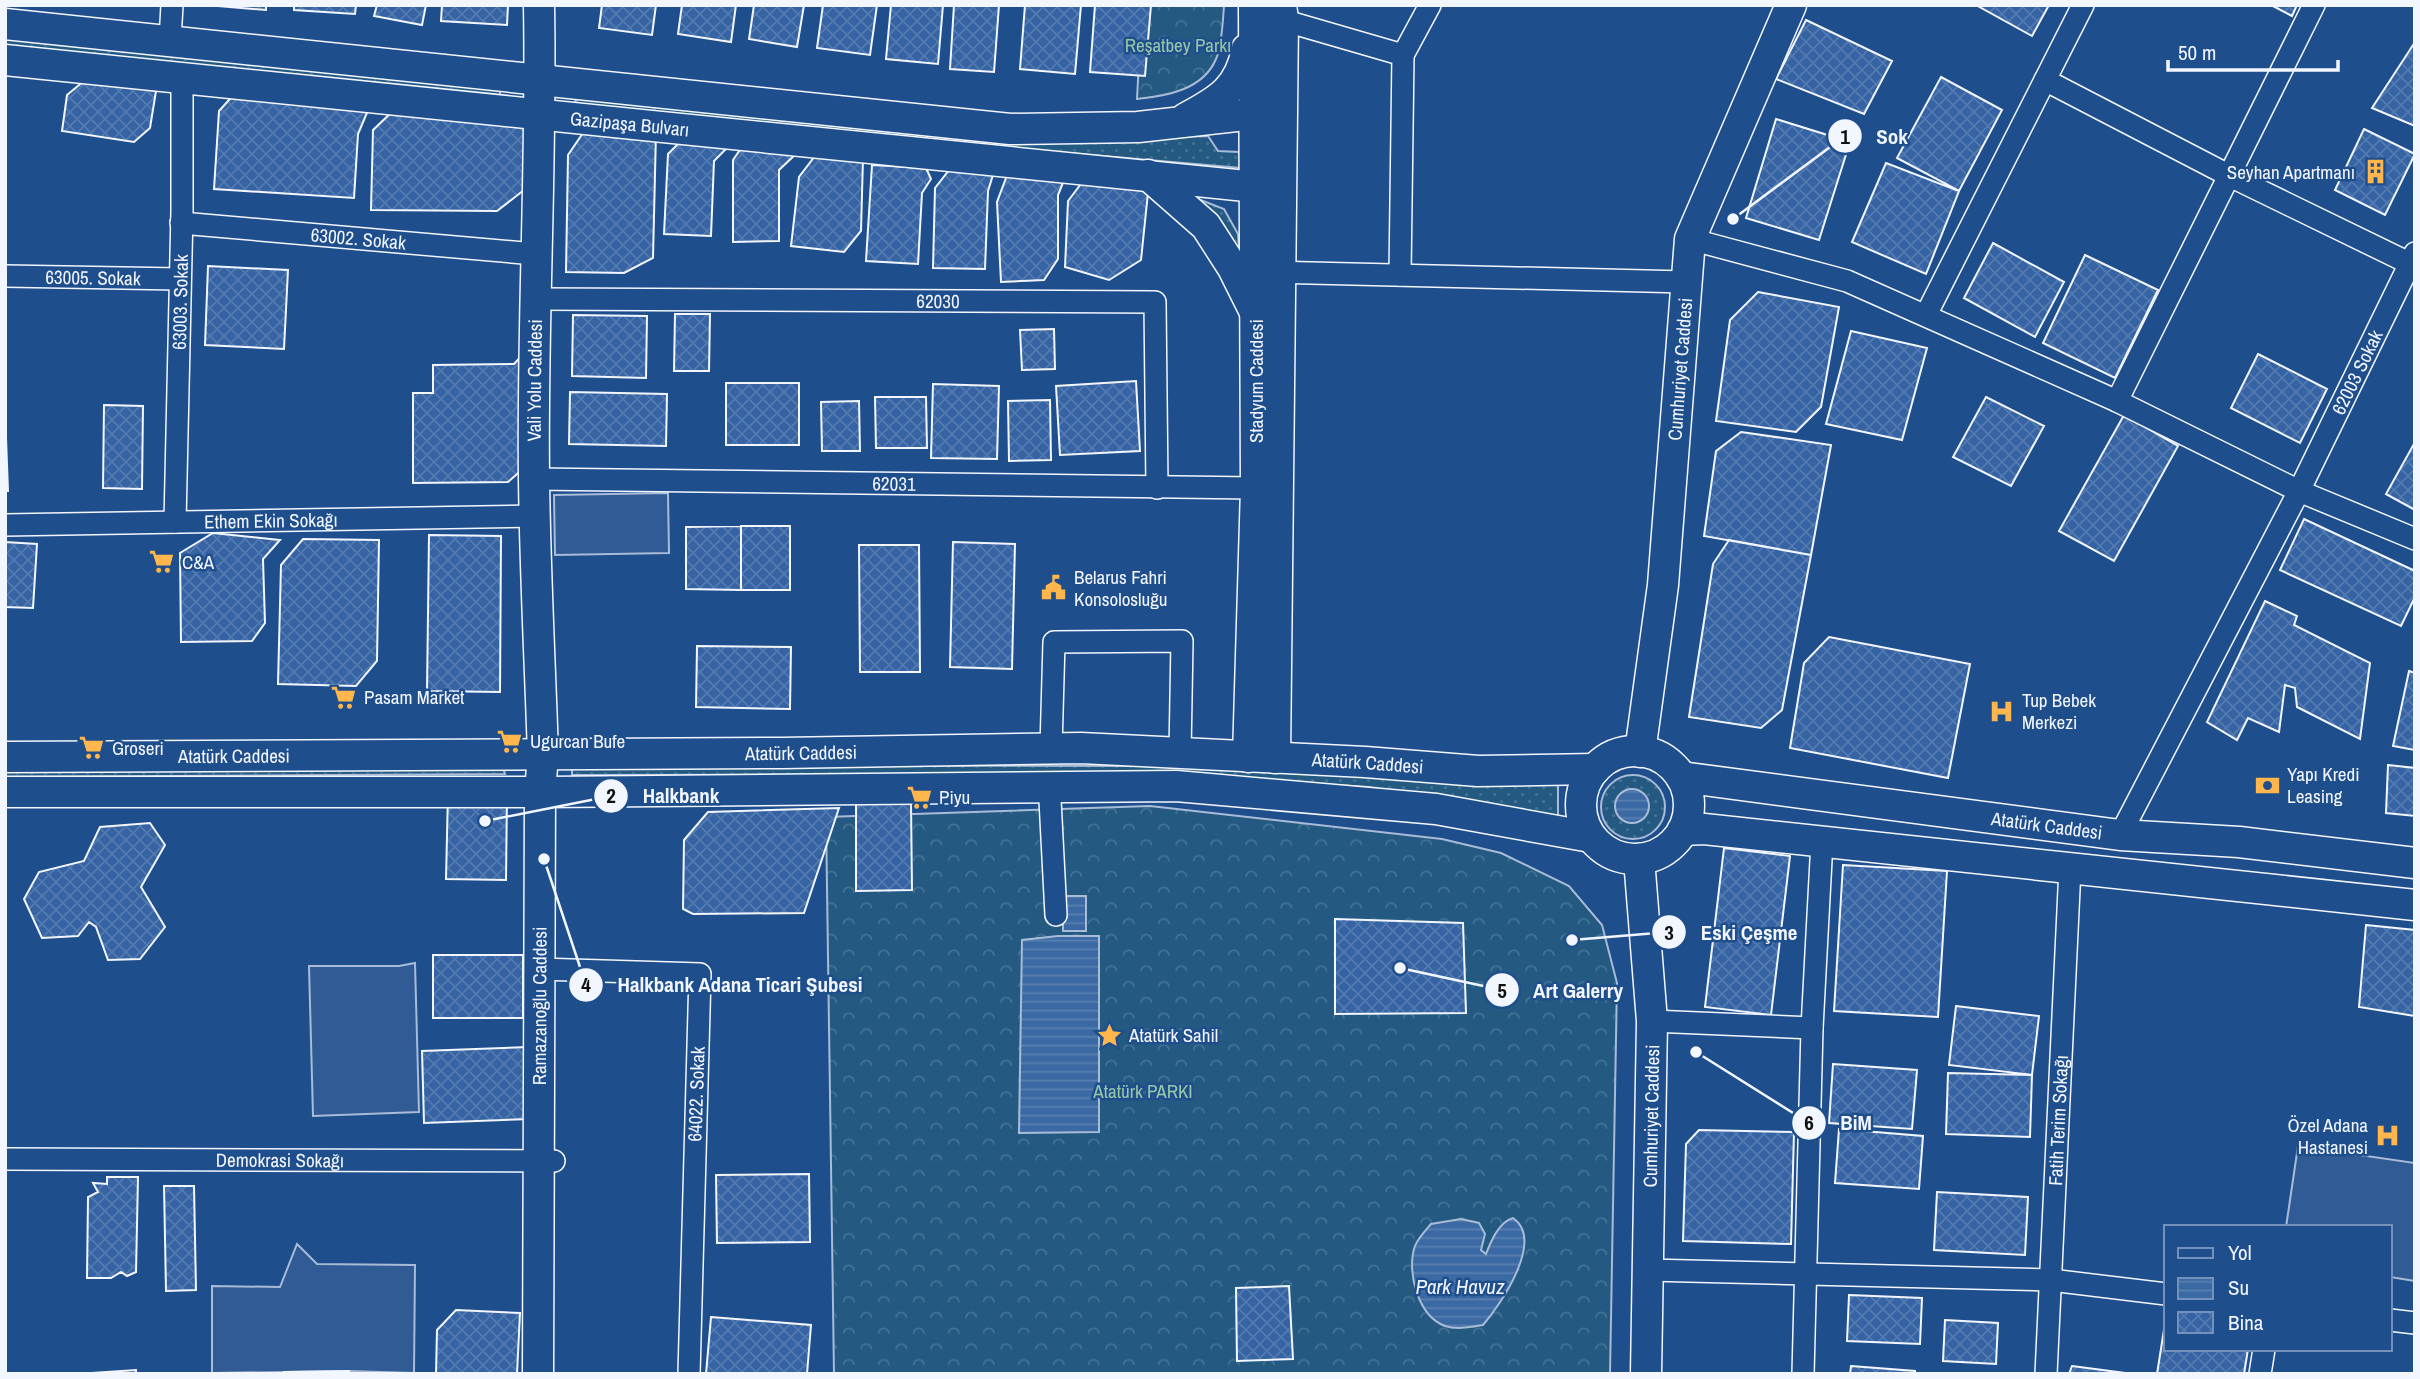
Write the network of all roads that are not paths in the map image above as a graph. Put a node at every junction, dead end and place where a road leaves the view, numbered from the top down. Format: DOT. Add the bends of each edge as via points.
graph roads {
  1 [pos="172,5"];
  2 [pos="539,5"];
  3 [pos="1430,5"];
  4 [pos="1791,5"];
  5 [pos="2083,5"];
  6 [pos="2314,5"];
  7 [pos="1253,9"];
  8 [pos="1282,12"];
  9 [pos="5,24"];
  10 [pos="170,40"];
  11 [pos="1403,55"];
  12 [pos="5,60"];
  13 [pos="182,79"];
  14 [pos="540,79"];
  15 [pos="2045,80"];
  16 [pos="1254,114"];
  17 [pos="541,116"];
  18 [pos="1178,122"];
  19 [pos="1148,175"];
  20 [pos="2228,175"];
  21 [pos="1256,187"];
  22 [pos="181,223"];
  23 [pos="1690,239"];
  24 [pos="535,254"];
  25 [pos="2413,261"];
  26 [pos="1268,272"];
  27 [pos="1400,275"];
  28 [pos="5,276"];
  29 [pos="180,279"];
  30 [pos="1686,282"];
  31 [pos="536,299"];
  32 [pos="1256,314"];
  33 [pos="1926,315"];
  34 [pos="2117,401"];
  35 [pos="534,479"];
  36 [pos="1157,488"];
  37 [pos="1256,488"];
  38 [pos="2299,491"];
  39 [pos="535,516"];
  40 [pos="175,522"];
  41 [pos="5,525"];
  42 [pos="2415,539"];
  43 [pos="1051,748"];
  44 [pos="1640,752"];
  45 [pos="1180,753"];
  46 [pos="543,755"];
  47 [pos="5,757"];
  48 [pos="1261,758"];
  49 [pos="1595,769"];
  50 [pos="1681,777"];
  51 [pos="547,792"];
  52 [pos="5,793"];
  53 [pos="1050,800"];
  54 [pos="1683,830"];
  55 [pos="2120,835"];
  56 [pos="1591,837"];
  57 [pos="1822,841"];
  58 [pos="1639,859"];
  59 [pos="2415,863"];
  60 [pos="2070,868"];
  61 [pos="2415,905"];
  62 [pos="1056,915"];
  63 [pos="547,969"];
  64 [pos="1652,1021"];
  65 [pos="1812,1028"];
  66 [pos="5,1159"];
  67 [pos="546,1161"];
  68 [pos="1647,1270"];
  69 [pos="1807,1274"];
  70 [pos="2052,1280"];
  71 [pos="2164,1294"];
  72 [pos="2392,1321"];
  73 [pos="2415,1323"];
  74 [pos="2264,1351"];
  75 [pos="538,1374"];
  76 [pos="555,1374"];
  77 [pos="689,1374"];
  78 [pos="1646,1374"];
  79 [pos="1803,1374"];
  80 [pos="2046,1374"];
  81 [pos="2260,1374"];
  1 -- 10 [label="street"];
  2 -- 14 [label="main road, Vali Yolu Caddesi"];
  3 -- 11 [label="street"];
  4 -- 23 [label="main road, Cumhuriyet Caddesi"];
  5 -- 15 [label="street"];
  6 -- 20 [label="street"];
  7 -- 8 [label="street"];
  7 -- 16 [label="main road, Stadyum Caddesi"];
  7 -- 18 [label="main road" via="1244,68 1230,90"];
  8 -- 11 [label="street"];
  8 -- 26 [label="main road"];
  9 -- 10 [label="main road, Gazipaşa Bulvarı"];
  10 -- 14 [label="main road, Gazipaşa Bulvarı"];
  11 -- 27 [label="street"];
  12 -- 13 [label="main road, Gazipaşa Bulvarı"];
  13 -- 17 [label="main road, Gazipaşa Bulvarı"];
  13 -- 22 [label="street, 63003. Sokak"];
  14 -- 17 [label="main road, Vali Yolu Caddesi"];
  14 -- 18 [label="main road, Gazipaşa Bulvarı" via="1010,129"];
  15 -- 20 [label="street"];
  15 -- 33 [label="street"];
  16 -- 18 [label="main road, Gazipaşa Bulvarı"];
  16 -- 21 [label="main road, Stadyum Caddesi"];
  17 -- 19 [label="main road, Gazipaşa Bulvarı"];
  17 -- 24 [label="main road, Vali Yolu Caddesi"];
  19 -- 21 [label="main road, Gazipaşa Bulvarı"];
  19 -- 32 [label="main road" via="1206,226"];
  20 -- 25 [label="street"];
  20 -- 34 [label="street"];
  21 -- 26 [label="main road, Stadyum Caddesi"];
  22 -- 24 [label="street, 63002. Sokak"];
  22 -- 29 [label="street, 63003. Sokak"];
  23 -- 30 [label="main road, Cumhuriyet Caddesi"];
  23 -- 33 [label="street" via="1847,281"];
  24 -- 31 [label="main road, Vali Yolu Caddesi"];
  25 -- 38 [label="street, 62003 Sokak"];
  26 -- 27 [label="street"];
  26 -- 32 [label="main road, Stadyum Caddesi"];
  26 -- 48 [label="main road"];
  27 -- 30 [label="street"];
  28 -- 29 [label="street, 63005. Sokak"];
  29 -- 40 [label="street, 63003. Sokak"];
  30 -- 44 [label="main road, Cumhuriyet Caddesi" via="1663,585"];
  31 -- 35 [label="main road, Vali Yolu Caddesi"];
  31 -- 36 [label="street, 62030" via="1155,302"];
  32 -- 37 [label="main road, Stadyum Caddesi"];
  33 -- 34 [label="street"];
  34 -- 38 [label="street"];
  35 -- 36 [label="street, 62031"];
  35 -- 39 [label="main road, Vali Yolu Caddesi"];
  36 -- 37 [label="street, 62031"];
  37 -- 48 [label="main road, Stadyum Caddesi"];
  38 -- 42 [label="street"];
  38 -- 55 [label="street, 62003 Sokak"];
  39 -- 40 [label="street, Ethem Ekin Sokağı"];
  39 -- 46 [label="main road, Vali Yolu Caddesi"];
  40 -- 41 [label="street, Ethem Ekin Sokağı"];
  43 -- 45 [label="main road, Atatürk Caddesi"];
  43 -- 45 [label="street" via="1054,642 1182,641"];
  43 -- 46 [label="main road, Atatürk Caddesi"];
  44 -- 49 [label="main road" via="1616,755"];
  44 -- 50 [label="main road" via="1670,764"];
  45 -- 48 [label="main road, Atatürk Caddesi"];
  46 -- 47 [label="main road, Atatürk Caddesi"];
  46 -- 51 [label="main road, Ramazanoğlu Caddesi"];
  48 -- 49 [label="main road, Atatürk Caddesi" via="1478,771"];
  49 -- 56 [label="main road" via="1581,802"];
  50 -- 54 [label="main road" via="1688,803"];
  50 -- 55 [label="main road, Atatürk Caddesi"];
  51 -- 52 [label="main road, Atatürk Caddesi"];
  51 -- 56 [label="main road, Atatürk Caddesi" via="1176,786 1436,809"];
  51 -- 63 [label="main road, Ramazanoğlu Caddesi"];
  53 -- 62 [label="street"];
  54 -- 57 [label="main road, Atatürk Caddesi"];
  54 -- 58 [label="main road" via="1657,855"];
  55 -- 59 [label="main road, Atatürk Caddesi" via="2239,842"];
  56 -- 58 [label="main road" via="1620,858"];
  57 -- 60 [label="main road, Atatürk Caddesi"];
  57 -- 65 [label="street"];
  58 -- 64 [label="main road, Cumhuriyet Caddesi"];
  60 -- 61 [label="main road, Atatürk Caddesi"];
  60 -- 70 [label="street, Fatih Terim Sokağı"];
  63 -- 67 [label="main road, Ramazanoğlu Caddesi"];
  63 -- 77 [label="street, 64022. Sokak" via="700,974"];
  64 -- 65 [label="street"];
  64 -- 68 [label="main road, Cumhuriyet Caddesi"];
  65 -- 69 [label="street"];
  66 -- 67 [label="street, Demokrasi Sokağı"];
  67 -- 75 [label="main road, Ramazanoğlu Caddesi"];
  67 -- 76 [label="main road, Ramazanoğlu Caddesi"];
  68 -- 69 [label="street"];
  68 -- 78 [label="main road, Cumhuriyet Caddesi"];
  69 -- 70 [label="street"];
  69 -- 79 [label="street"];
  70 -- 71 [label="street"];
  70 -- 80 [label="street, Fatih Terim Sokağı"];
  72 -- 73 [label="street"];
  74 -- 81 [label="street"];
}
